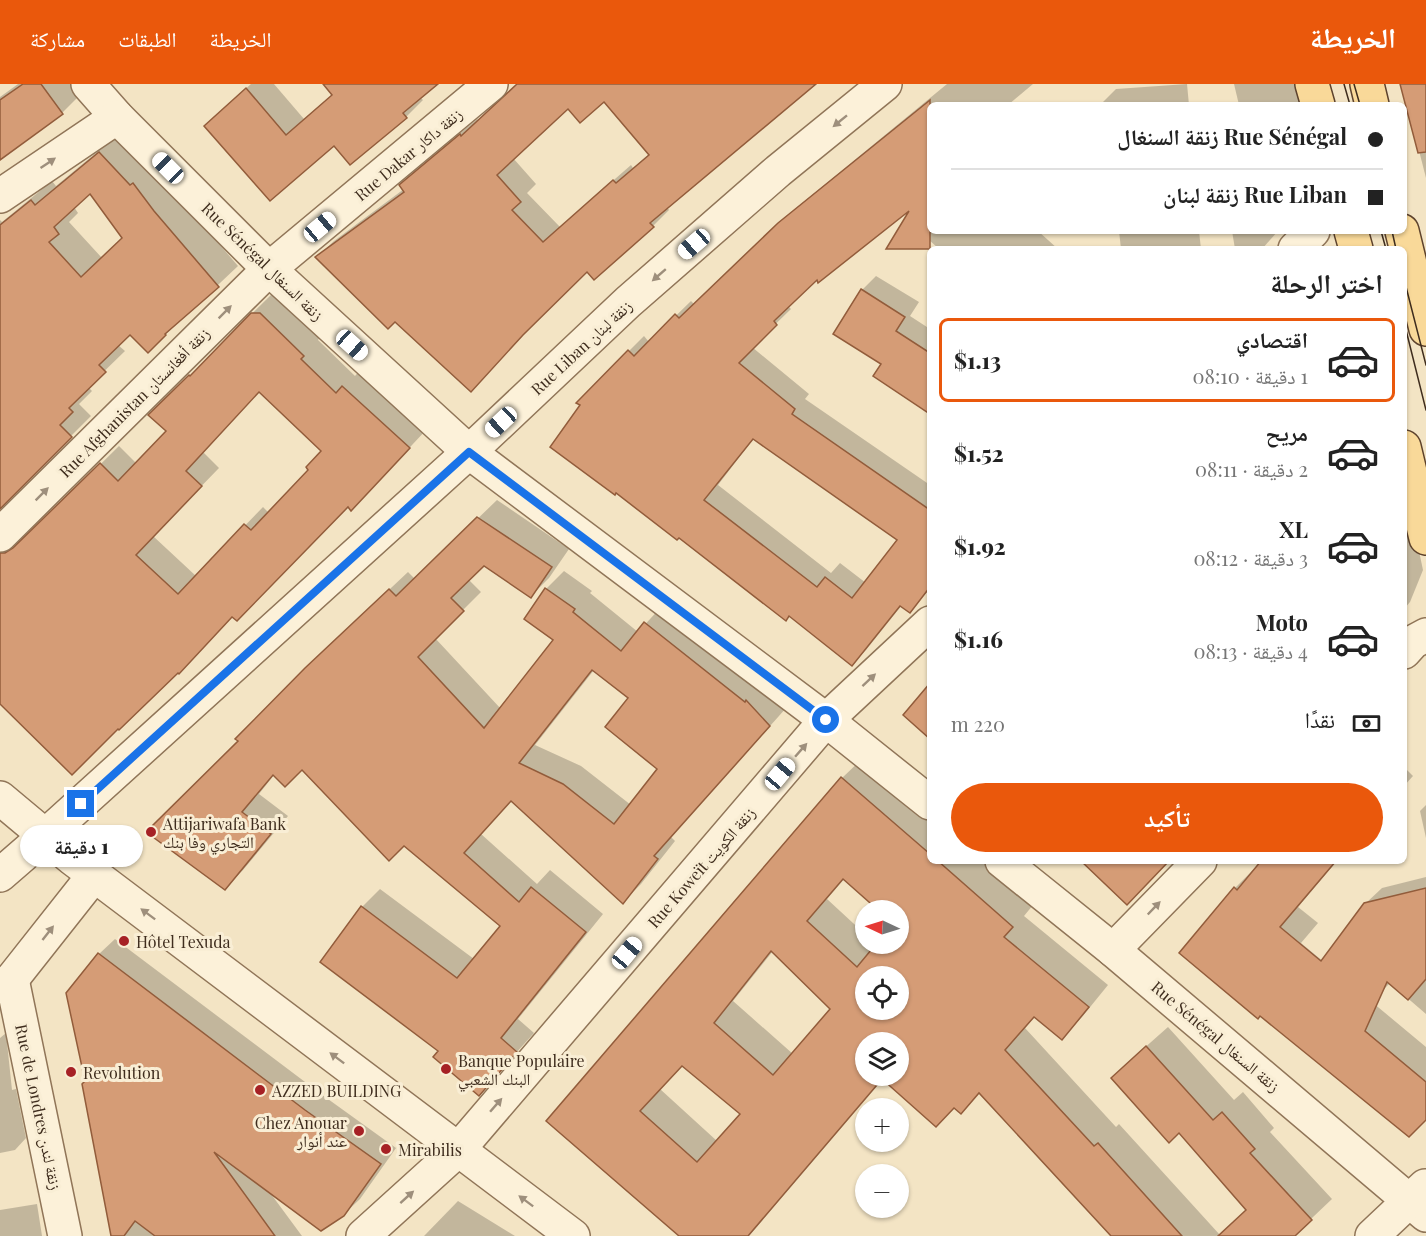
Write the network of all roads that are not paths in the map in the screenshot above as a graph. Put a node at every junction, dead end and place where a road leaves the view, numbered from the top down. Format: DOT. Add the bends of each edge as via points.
graph roads {
  1 [pos="88,84"];
  2 [pos="491,84"];
  3 [pos="885,84"];
  4 [pos="1312,84"];
  5 [pos="1367,84"];
  6 [pos="1317,102"];
  7 [pos="1371,102"];
  8 [pos="117,117"];
  9 [pos="0,196"];
  10 [pos="1310,234"];
  11 [pos="1298,246"];
  12 [pos="1407,251"];
  13 [pos="269,269"];
  14 [pos="1426,329"];
  15 [pos="469,452"];
  16 [pos="1407,459"];
  17 [pos="0,535"];
  18 [pos="1426,538"];
  19 [pos="927,626"];
  20 [pos="1426,636"];
  21 [pos="1407,649"];
  22 [pos="826,720"];
  23 [pos="0,798"];
  24 [pos="927,801"];
  25 [pos="45,836"];
  26 [pos="1006,864"];
  27 [pos="1197,864"];
  28 [pos="95,874"];
  29 [pos="0,875"];
  30 [pos="1113,950"];
  31 [pos="6,972"];
  32 [pos="458,1150"];
  33 [pos="1421,1200"];
  34 [pos="65,1236"];
  35 [pos="363,1236"];
  36 [pos="573,1236"];
  37 [pos="1372,1236"];
  1 -- 8 [label="street, Rue Sénégal زنقة السنغال"];
  2 -- 13 [label="street, Rue Dakar زنقة داكار"];
  3 -- 15 [label="street, Rue Liban زنقة لبنان, one-way" via="628,302"];
  4 -- 6 [label="main road"];
  5 -- 7 [label="main road"];
  9 -- 8 [label="street, one-way"];
  8 -- 13 [label="street, Rue Sénégal زنقة السنغال"];
  10 -- 11 [label="street"];
  12 -- 14 [label="main road"];
  13 -- 15 [label="street, Rue Sénégal زنقة السنغال"];
  17 -- 13 [label="street, Rue Afghanistan زنقة أفغانستان, one-way"];
  15 -- 22 [label="street, Rue Sénégal زنقة السنغال"];
  15 -- 25 [label="street, Rue Liban زنقة لبنان"];
  16 -- 18 [label="main road"];
  22 -- 19 [label="street, Rue Koweït زنقة الكويت, one-way"];
  20 -- 21 [label="street"];
  22 -- 24 [label="street, Rue Sénégal زنقة السنغال"];
  32 -- 22 [label="street, Rue Koweït زنقة الكويت, one-way"];
  23 -- 25 [label="street"];
  25 -- 28 [label="street"];
  25 -- 29 [label="street, Rue Liban زنقة لبنان"];
  26 -- 30 [label="street, Rue Sénégal زنقة السنغال"];
  30 -- 27 [label="street, one-way"];
  31 -- 28 [label="street, one-way"];
  32 -- 28 [label="street, one-way"];
  30 -- 33 [label="street, Rue Sénégal زنقة السنغال"];
  31 -- 34 [label="street, Rue de Londres زنقة لندن"];
  35 -- 32 [label="street, Rue Koweït زنقة الكويت, one-way"];
  36 -- 32 [label="street, one-way"];
  33 -- 37 [label="street"];
}
